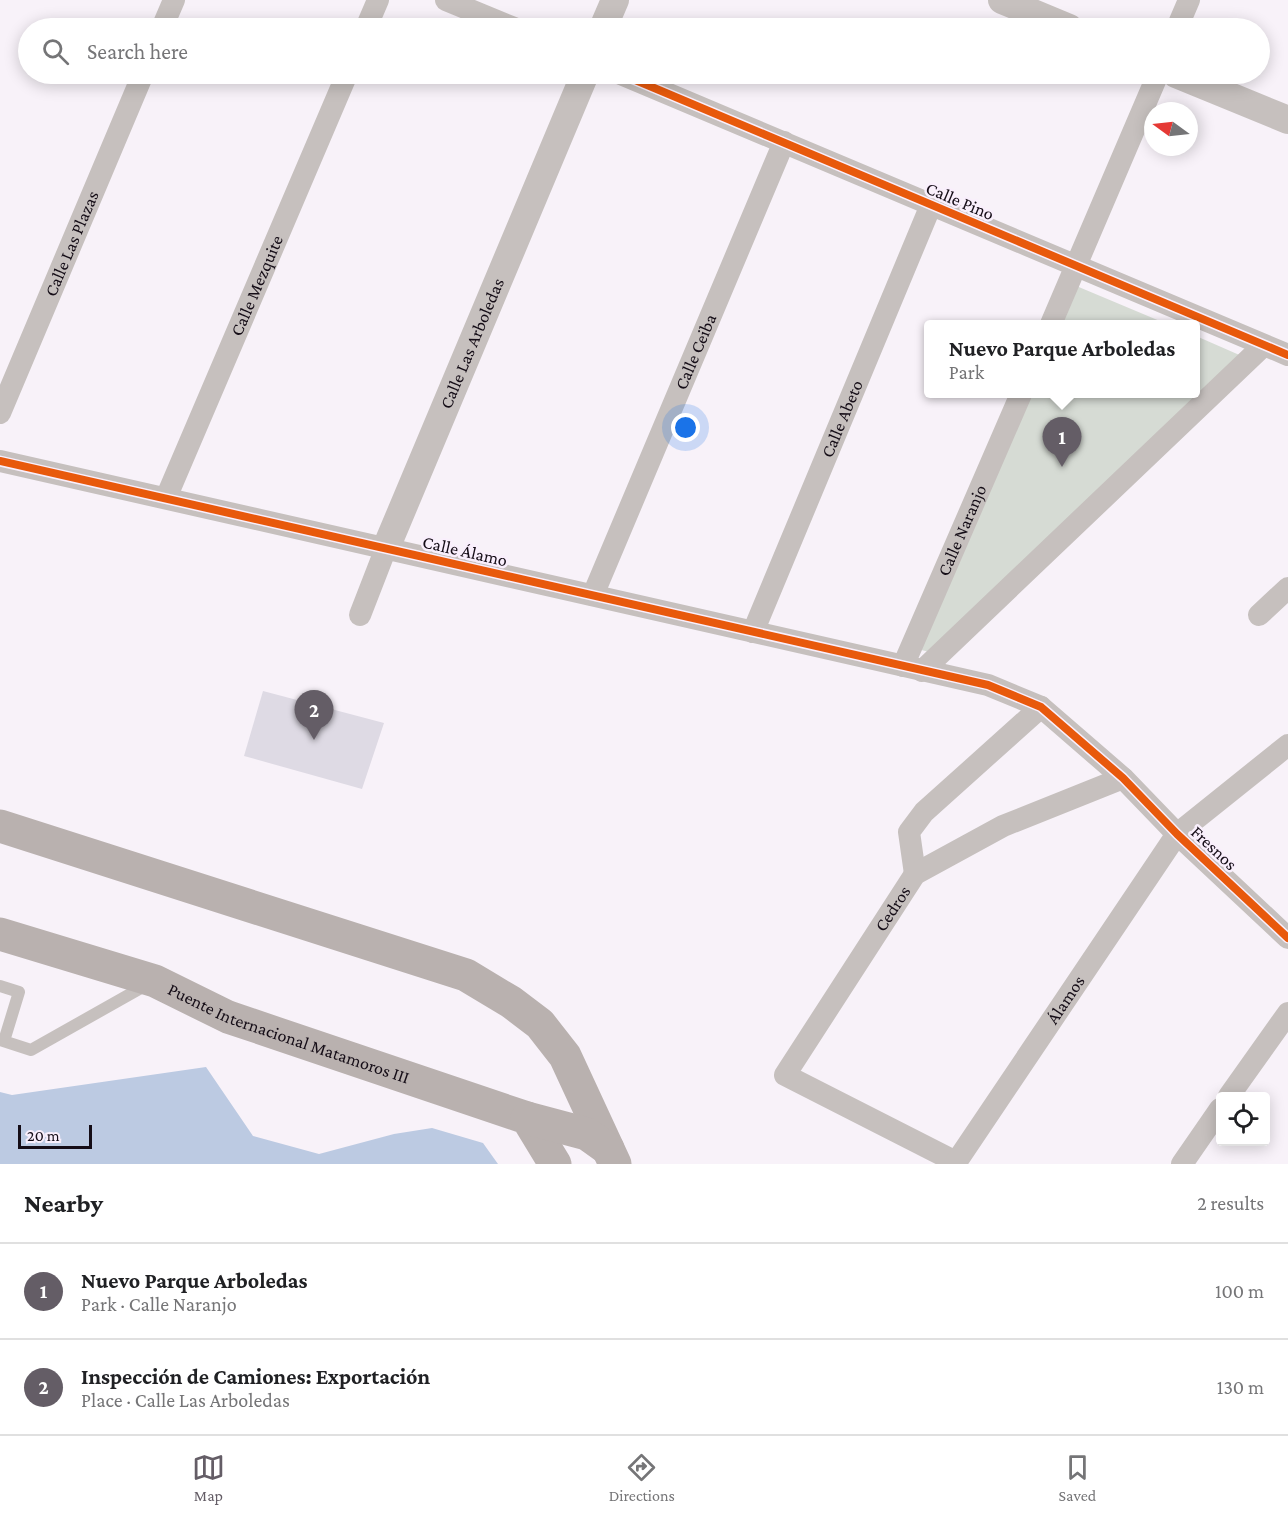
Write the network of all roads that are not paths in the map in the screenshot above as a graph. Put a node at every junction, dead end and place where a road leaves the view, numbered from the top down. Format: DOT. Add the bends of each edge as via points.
graph roads {
  1 [pos="174,0"];
  2 [pos="378,0"];
  3 [pos="446,0"];
  4 [pos="615,0"];
  5 [pos="1002,0"];
  6 [pos="1189,0"];
  7 [pos="166,18"];
  8 [pos="370,18"];
  9 [pos="490,18"];
  10 [pos="607,18"];
  11 [pos="1045,18"];
  12 [pos="1181,18"];
  13 [pos="139,84"];
  14 [pos="343,84"];
  15 [pos="581,84"];
  16 [pos="645,84"];
  17 [pos="1154,84"];
  18 [pos="1200,84"];
  19 [pos="1288,120"];
  20 [pos="784,142"];
  21 [pos="931,206"];
  22 [pos="1076,266"];
  23 [pos="1053,320"];
  24 [pos="1263,346"];
  25 [pos="1288,355"];
  26 [pos="1019,398"];
  27 [pos="0,413"];
  28 [pos="0,461"];
  29 [pos="166,498"];
  30 [pos="386,548"];
  31 [pos="1288,588"];
  32 [pos="593,595"];
  33 [pos="360,615"];
  34 [pos="1259,615"];
  35 [pos="753,632"];
  36 [pos="913,668"];
  37 [pos="1041,707"];
  38 [pos="1288,745"];
  39 [pos="1123,778"];
  40 [pos="0,826"];
  41 [pos="1177,834"];
  42 [pos="915,874"];
  43 [pos="0,934"];
  44 [pos="1288,938"];
  45 [pos="154,981"];
  46 [pos="0,986"];
  47 [pos="1288,1012"];
  48 [pos="2,1040"];
  49 [pos="1232,1092"];
  50 [pos="1216,1116"];
  51 [pos="527,1118"];
  52 [pos="611,1156"];
  53 [pos="955,1163"];
  54 [pos="555,1164"];
  55 [pos="1182,1164"];
  1 -- 7 [label="street"];
  2 -- 8 [label="street"];
  3 -- 9 [label="street"];
  4 -- 10 [label="street"];
  5 -- 11 [label="street"];
  6 -- 12 [label="street"];
  13 -- 27 [label="street, Calle Las Plazas"];
  14 -- 29 [label="street, Calle Mezquite"];
  15 -- 30 [label="street, Calle Las Arboledas"];
  16 -- 20 [label="street, Calle Pino"];
  17 -- 22 [label="street"];
  18 -- 19 [label="street"];
  20 -- 21 [label="street, Calle Pino"];
  20 -- 32 [label="street, Calle Ceiba"];
  21 -- 22 [label="street, Calle Pino"];
  21 -- 35 [label="street, Calle Abeto"];
  22 -- 23 [label="street"];
  22 -- 24 [label="street, Calle Pino"];
  24 -- 25 [label="street, Calle Pino"];
  24 -- 36 [label="street"];
  26 -- 36 [label="street, Calle Naranjo"];
  28 -- 29 [label="street, Calle Álamo"];
  29 -- 30 [label="street, Calle Álamo"];
  30 -- 32 [label="street, Calle Álamo"];
  30 -- 33 [label="street, Calle Las Arboledas"];
  31 -- 34 [label="street"];
  32 -- 35 [label="street, Calle Álamo"];
  35 -- 36 [label="street, Calle Álamo"];
  36 -- 37 [label="street, Calle Álamo" via="988,685"];
  37 -- 39 [label="street, Fresnos"];
  37 -- 42 [label="street" via="924,812 909,832"];
  38 -- 41 [label="street, Álamos"];
  39 -- 41 [label="street, Fresnos"];
  39 -- 42 [label="street, Cedros" via="1003,826"];
  40 -- 52 [label="highway" via="466,975 540,1024 565,1056"];
  41 -- 44 [label="street, Fresnos"];
  41 -- 53 [label="street, Álamos"];
  42 -- 53 [label="street, Cedros" via="785,1075"];
  43 -- 45 [label="highway, Puente Internacional Matamoros III"];
  45 -- 48 [label="lane" via="31,1050"];
  45 -- 51 [label="highway, Puente Internacional Matamoros III" via="228,1017"];
  46 -- 48 [label="lane" via="19,992"];
  47 -- 49 [label="street"];
  50 -- 55 [label="street"];
  51 -- 52 [label="highway, Puente Internacional Matamoros III" via="587,1134"];
  51 -- 54 [label="highway"];
}
